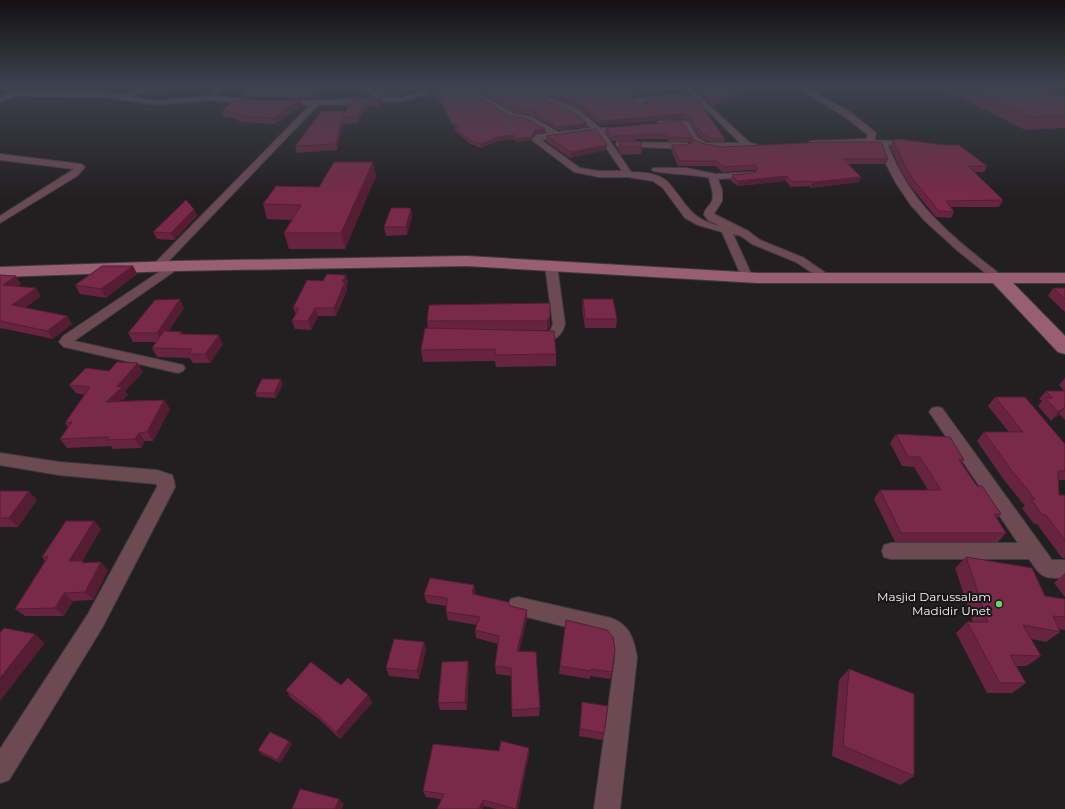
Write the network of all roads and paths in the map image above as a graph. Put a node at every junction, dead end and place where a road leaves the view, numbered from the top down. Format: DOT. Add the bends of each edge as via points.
graph roads {
  1 [pos="297,123"];
  2 [pos="538,123"];
  3 [pos="589,123"];
  4 [pos="666,123"];
  5 [pos="683,123"];
  6 [pos="724,123"];
  7 [pos="858,123"];
  8 [pos="652,124"];
  9 [pos="613,128"];
  10 [pos="598,130"];
  11 [pos="557,135"];
  12 [pos="870,141"];
  13 [pos="802,143"];
  14 [pos="607,144"];
  15 [pos="687,146"];
  16 [pos="748,146"];
  17 [pos="761,146"];
  18 [pos="0,157"];
  19 [pos="656,170"];
  20 [pos="628,174"];
  21 [pos="751,174"];
  22 [pos="716,177"];
  23 [pos="0,220"];
  24 [pos="726,230"];
  25 [pos="744,233"];
  26 [pos="175,266"];
  27 [pos="551,266"];
  28 [pos="157,267"];
  29 [pos="0,272"];
  30 [pos="997,277"];
  31 [pos="748,278"];
  32 [pos="827,278"];
  33 [pos="1065,278"];
  34 [pos="526,337"];
  35 [pos="1065,348"];
  36 [pos="178,368"];
  37 [pos="936,412"];
  38 [pos="0,459"];
  39 [pos="891,551"];
  40 [pos="1034,551"];
  41 [pos="1065,569"];
  42 [pos="518,606"];
  43 [pos="0,770"];
  44 [pos="608,809"];
  1 -- 28 [label="street"];
  2 -- 11 [label="street"];
  3 -- 10 [label="street"];
  4 -- 8 [label="street"];
  5 -- 16 [label="street" via="695,140 704,145"];
  6 -- 16 [label="street"];
  7 -- 12 [label="street" via="872,134"];
  9 -- 10 [label="street"];
  10 -- 11 [label="street"];
  10 -- 14 [label="street"];
  11 -- 20 [label="street" via="539,137 536,140 577,170 599,174"];
  12 -- 13 [label="street"];
  12 -- 30 [label="street" via="887,142 888,158 925,216 958,247"];
  14 -- 15 [label="street"];
  14 -- 20 [label="street"];
  16 -- 17 [label="street"];
  18 -- 23 [label="street" via="81,167 74,174"];
  19 -- 22 [label="street" via="704,172"];
  20 -- 24 [label="street" via="656,178 664,182 688,215 698,222"];
  21 -- 22 [label="street"];
  22 -- 25 [label="street" via="714,178 717,201 709,215"];
  24 -- 25 [label="street"];
  24 -- 31 [label="street"];
  25 -- 32 [label="street" via="756,242 800,260"];
  26 -- 27 [label="street" via="466,261"];
  26 -- 28 [label="street"];
  26 -- 36 [label="street" via="92,321 66,342"];
  27 -- 31 [label="street"];
  27 -- 34 [label="street" via="559,324 557,333 548,337"];
  28 -- 29 [label="street"];
  30 -- 32 [label="street"];
  30 -- 33 [label="street"];
  30 -- 35 [label="street"];
  31 -- 32 [label="street"];
  37 -- 40 [label="street"];
  38 -- 43 [label="street" via="30,466 157,477 166,480 166,487 95,621"];
  39 -- 40 [label="street"];
  40 -- 41 [label="street" via="1047,569"];
  42 -- 44 [label="street" via="611,628 620,634 624,642 626,658"];
}
